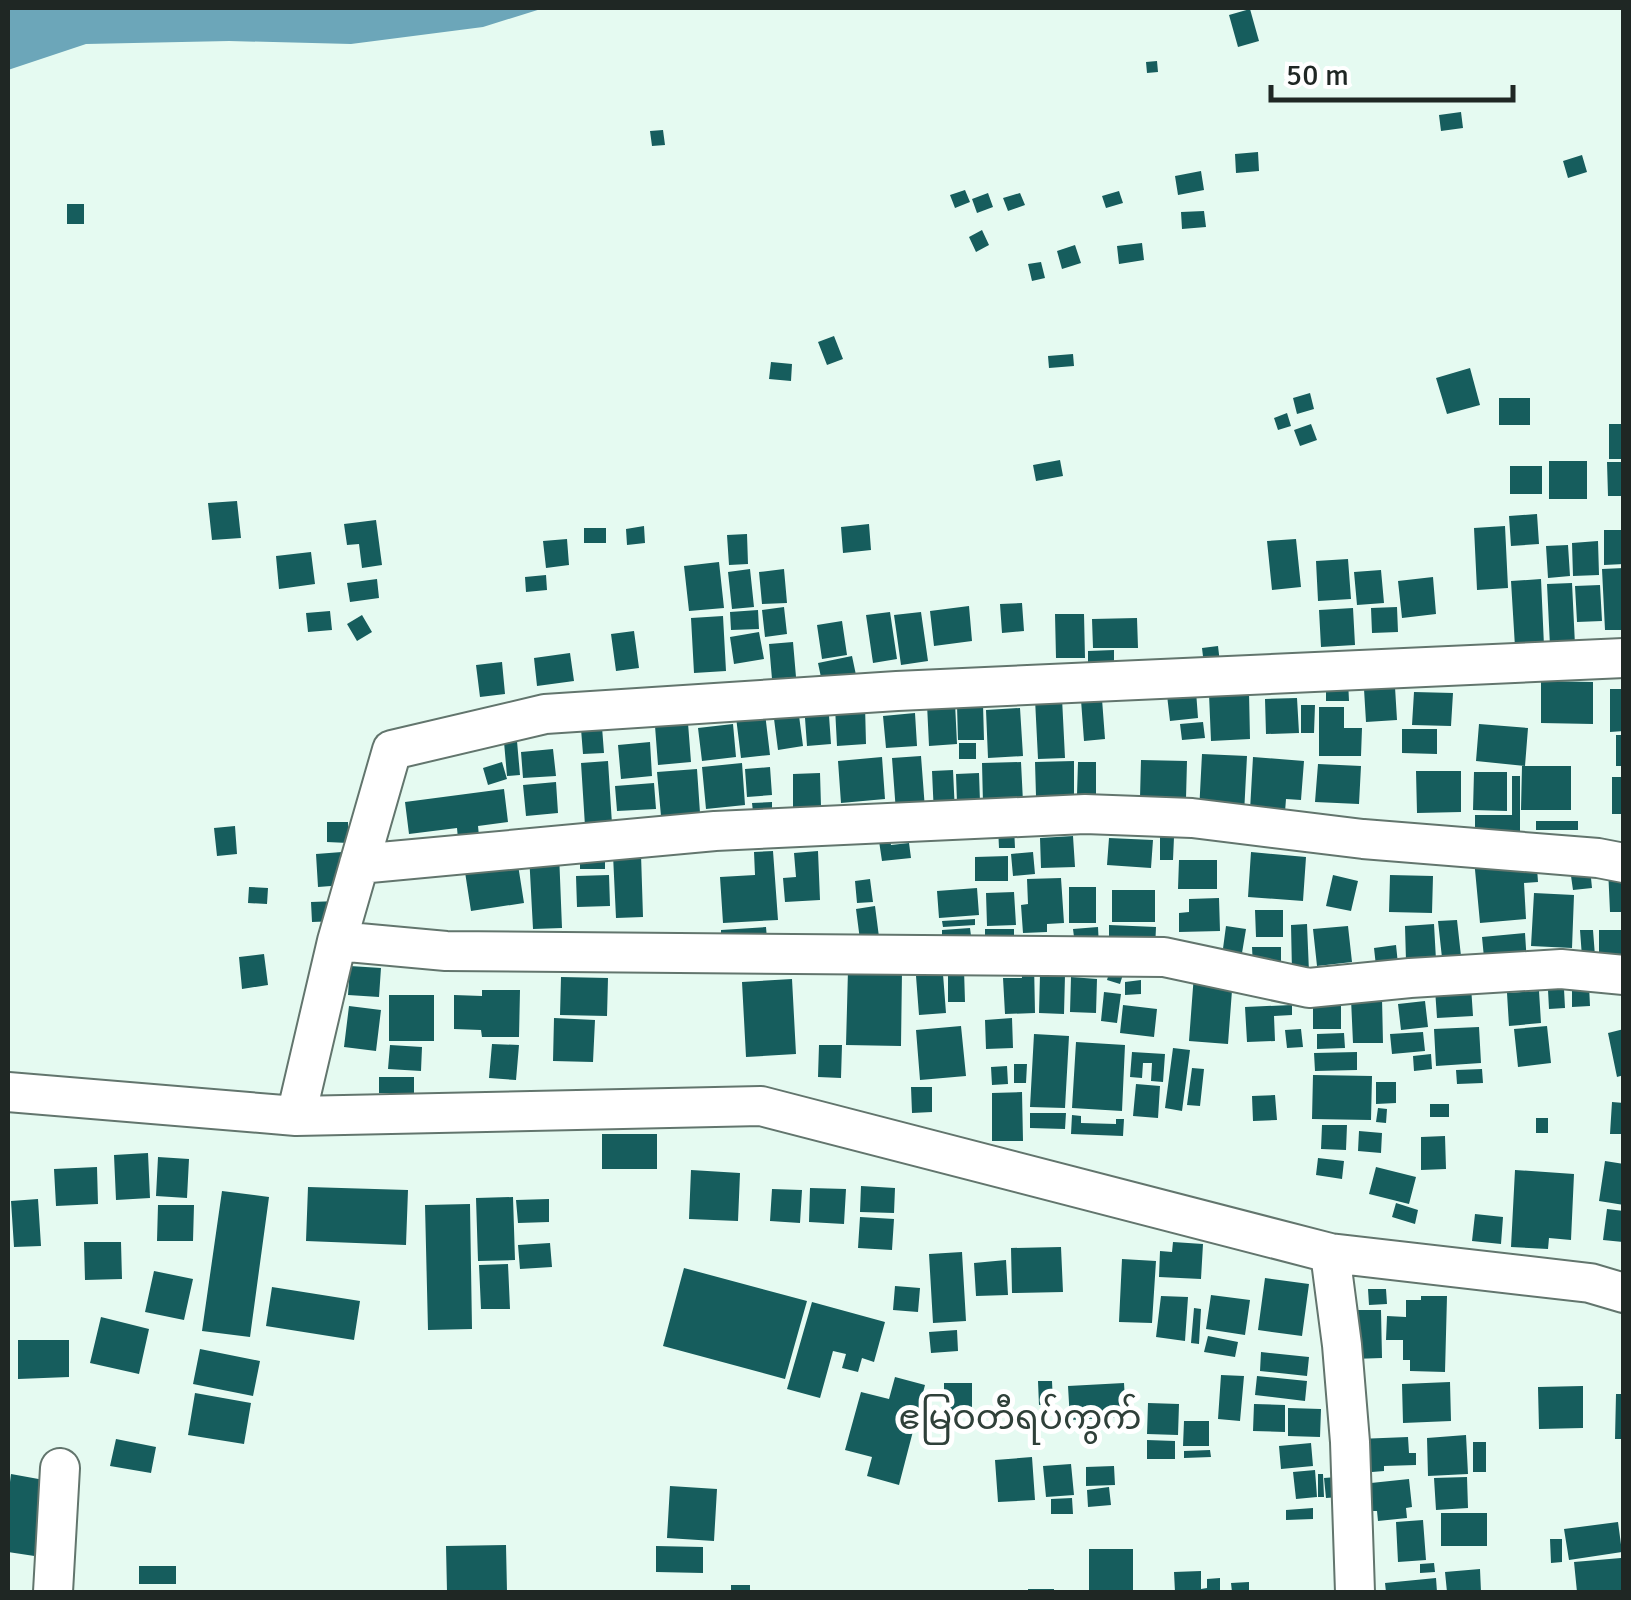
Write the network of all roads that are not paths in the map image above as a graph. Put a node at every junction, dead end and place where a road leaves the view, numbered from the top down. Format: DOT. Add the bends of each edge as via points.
graph roads {
  1 [pos="1624,658"];
  2 [pos="1624,863"];
  3 [pos="359,864"];
  4 [pos="337,942"];
  5 [pos="1624,975"];
  6 [pos="8,1092"];
  7 [pos="296,1116"];
  8 [pos="1330,1252"];
  9 [pos="1624,1292"];
  10 [pos="60,1468"];
  11 [pos="53,1592"];
  12 [pos="1355,1592"];
  1 -- 3 [label="street" via="897,690 545,714 392,750"];
  2 -- 3 [label="street" via="1192,818 1085,814 715,831"];
  3 -- 4 [label="street"];
  4 -- 5 [label="street" via="446,952 1164,957 1308,988 1561,968"];
  4 -- 7 [label="street"];
  6 -- 7 [label="street"];
  7 -- 8 [label="street" via="762,1106"];
  8 -- 9 [label="street"];
  8 -- 12 [label="street" via="1350,1442"];
  10 -- 11 [label="street"];
}
